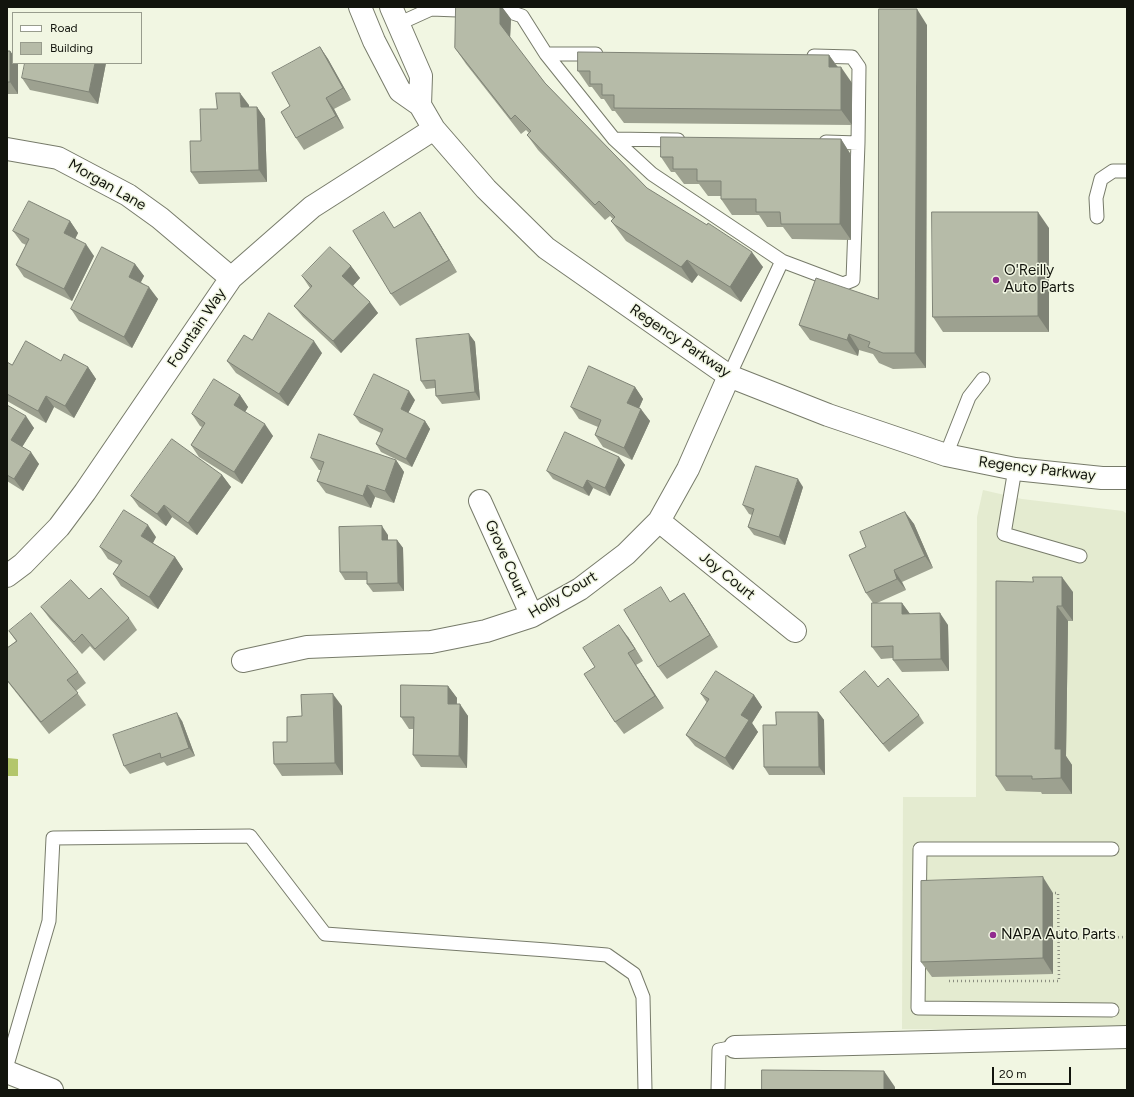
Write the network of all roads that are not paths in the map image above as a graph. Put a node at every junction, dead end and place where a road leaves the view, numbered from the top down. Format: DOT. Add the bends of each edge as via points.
graph roads {
  1 [pos="360,7"];
  2 [pos="395,16"];
  3 [pos="546,54"];
  4 [pos="609,54"];
  5 [pos="805,56"];
  6 [pos="420,105"];
  7 [pos="434,129"];
  8 [pos="614,139"];
  9 [pos="693,140"];
  10 [pos="810,142"];
  11 [pos="858,143"];
  12 [pos="7,149"];
  13 [pos="1127,172"];
  14 [pos="1097,217"];
  15 [pos="782,262"];
  16 [pos="231,278"];
  17 [pos="729,376"];
  18 [pos="983,379"];
  19 [pos="946,455"];
  20 [pos="1015,469"];
  21 [pos="1127,478"];
  22 [pos="480,501"];
  23 [pos="659,520"];
  24 [pos="1080,556"];
  25 [pos="7,576"];
  26 [pos="532,616"];
  27 [pos="795,631"];
  28 [pos="243,661"];
  29 [pos="1112,850"];
  30 [pos="1112,1010"];
  31 [pos="1127,1037"];
  32 [pos="735,1046"];
  33 [pos="7,1065"];
  34 [pos="7,1072"];
  35 [pos="52,1090"];
  36 [pos="645,1090"];
  37 [pos="718,1090"];
  1 -- 6 [label="street, Regency Parkway" via="400,91"];
  2 -- 3 [label="lane" via="431,9 510,12 522,16"];
  2 -- 6 [label="street" via="421,76"];
  3 -- 4 [label="lane"];
  3 -- 8 [label="lane"];
  5 -- 11 [label="lane" via="852,57 859,67"];
  6 -- 7 [label="street, Regency Parkway"];
  7 -- 16 [label="street, Fountain Way" via="312,207"];
  7 -- 17 [label="street, Regency Parkway" via="486,188 546,248"];
  8 -- 9 [label="lane"];
  8 -- 15 [label="lane" via="652,174"];
  10 -- 11 [label="lane"];
  11 -- 15 [label="lane" via="853,280 843,284"];
  12 -- 16 [label="street, Morgan Lane" via="58,158 128,195 160,218"];
  13 -- 14 [label="lane" via="1113,172 1102,179 1096,198"];
  15 -- 17 [label="lane"];
  16 -- 25 [label="street, Fountain Way" via="59,527 23,564"];
  17 -- 19 [label="street, Regency Parkway" via="828,415"];
  17 -- 23 [label="street, Holly Court" via="688,468"];
  18 -- 19 [label="lane" via="969,397"];
  19 -- 20 [label="street, Regency Parkway"];
  20 -- 21 [label="street, Regency Parkway" via="1102,478"];
  20 -- 24 [label="lane" via="1004,534"];
  22 -- 26 [label="street, Grove Court"];
  23 -- 26 [label="street, Holly Court" via="626,554 586,585"];
  23 -- 27 [label="street, Joy Court"];
  26 -- 28 [label="street, Holly Court" via="486,631 431,642 307,647"];
  29 -- 30 [label="lane" via="920,850 918,1008"];
  31 -- 32 [label="street"];
  32 -- 37 [label="lane" via="720,1050"];
  33 -- 36 [label="lane" via="49,921 53,838 250,836 325,934 607,955 634,974 642,997"];
  34 -- 35 [label="street"];
}
